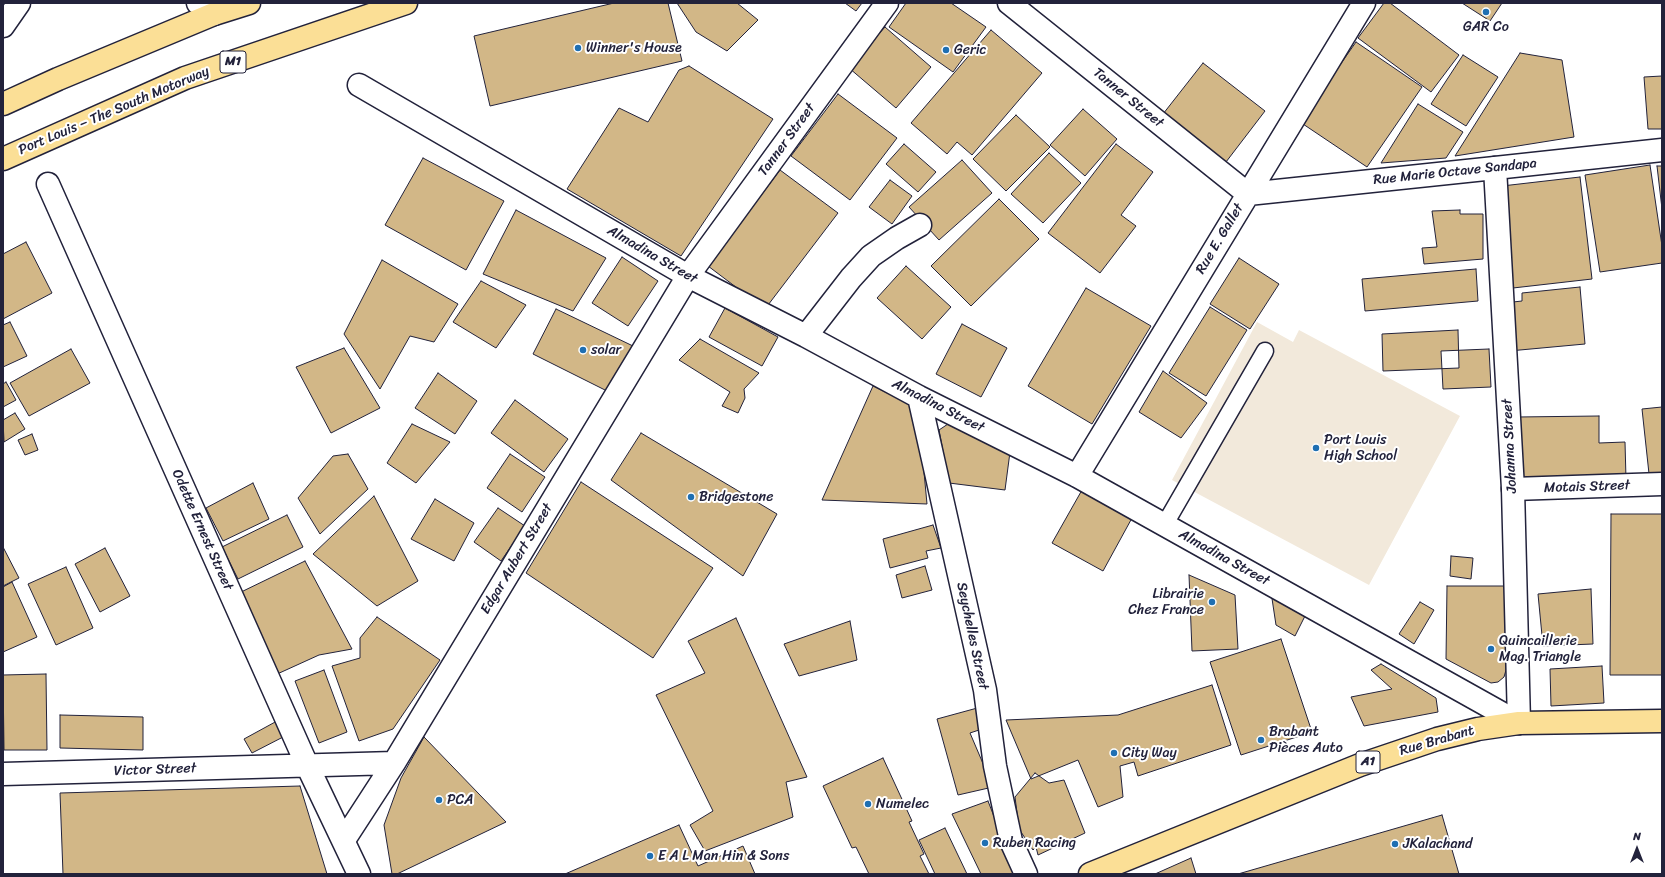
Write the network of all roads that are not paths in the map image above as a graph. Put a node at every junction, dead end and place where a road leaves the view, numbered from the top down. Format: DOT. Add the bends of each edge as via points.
graph roads {
  1 [pos="19,3"];
  2 [pos="249,3"];
  3 [pos="406,3"];
  4 [pos="887,3"];
  5 [pos="1009,3"];
  6 [pos="1364,3"];
  7 [pos="206,8"];
  8 [pos="3,26"];
  9 [pos="359,85"];
  10 [pos="3,104"];
  11 [pos="1662,150"];
  12 [pos="3,159"];
  13 [pos="1495,168"];
  14 [pos="48,184"];
  15 [pos="1248,194"];
  16 [pos="920,225"];
  17 [pos="688,276"];
  18 [pos="806,336"];
  19 [pos="1265,351"];
  20 [pos="920,397"];
  21 [pos="1077,476"];
  22 [pos="1662,484"];
  23 [pos="1513,489"];
  24 [pos="1166,524"];
  25 [pos="1662,722"];
  26 [pos="1519,723"];
  27 [pos="394,763"];
  28 [pos="307,765"];
  29 [pos="3,774"];
  30 [pos="344,840"];
  31 [pos="359,874"];
  32 [pos="1026,874"];
  33 [pos="1090,874"];
  1 -- 8 [label="street"];
  2 -- 7 [label="main road"];
  3 -- 12 [label="main road, Port Louis – The South Motorway / M1" via="185,78"];
  4 -- 17 [label="street, Tanner Street"];
  5 -- 15 [label="street, Tanner Street"];
  6 -- 15 [label="street, Rue E. Gallet"];
  7 -- 10 [label="main road"];
  9 -- 17 [label="street, Almadina Street"];
  11 -- 13 [label="street, Rue Marie Octave Sandapa"];
  13 -- 15 [label="street, Rue Marie Octave Sandapa"];
  13 -- 23 [label="street, Johanna Street"];
  14 -- 28 [label="street, Odette Ernest Street"];
  15 -- 21 [label="street, Rue E. Gallet"];
  16 -- 18 [label="street" via="871,256"];
  17 -- 18 [label="street, Almadina Street"];
  17 -- 27 [label="street, Edgar Aubert Street"];
  18 -- 20 [label="street, Almadina Street"];
  19 -- 24 [label="lane"];
  20 -- 21 [label="street, Almadina Street"];
  20 -- 32 [label="street, Seychelles Street" via="985,690 995,766 1011,841"];
  21 -- 24 [label="street, Almadina Street"];
  22 -- 23 [label="street, Motais Street"];
  23 -- 26 [label="street, Johanna Street"];
  24 -- 26 [label="street, Almadina Street"];
  25 -- 26 [label="main road, Rue Brabant / A1"];
  26 -- 33 [label="main road, Rue Brabant / A1" via="1478,729 1401,750"];
  27 -- 28 [label="street, Victor Street"];
  27 -- 30 [label="street, Edgar Aubert Street"];
  28 -- 29 [label="street, Victor Street"];
  28 -- 30 [label="street, Odette Ernest Street"];
  30 -- 31 [label="street, Odette Ernest Street"];
}
